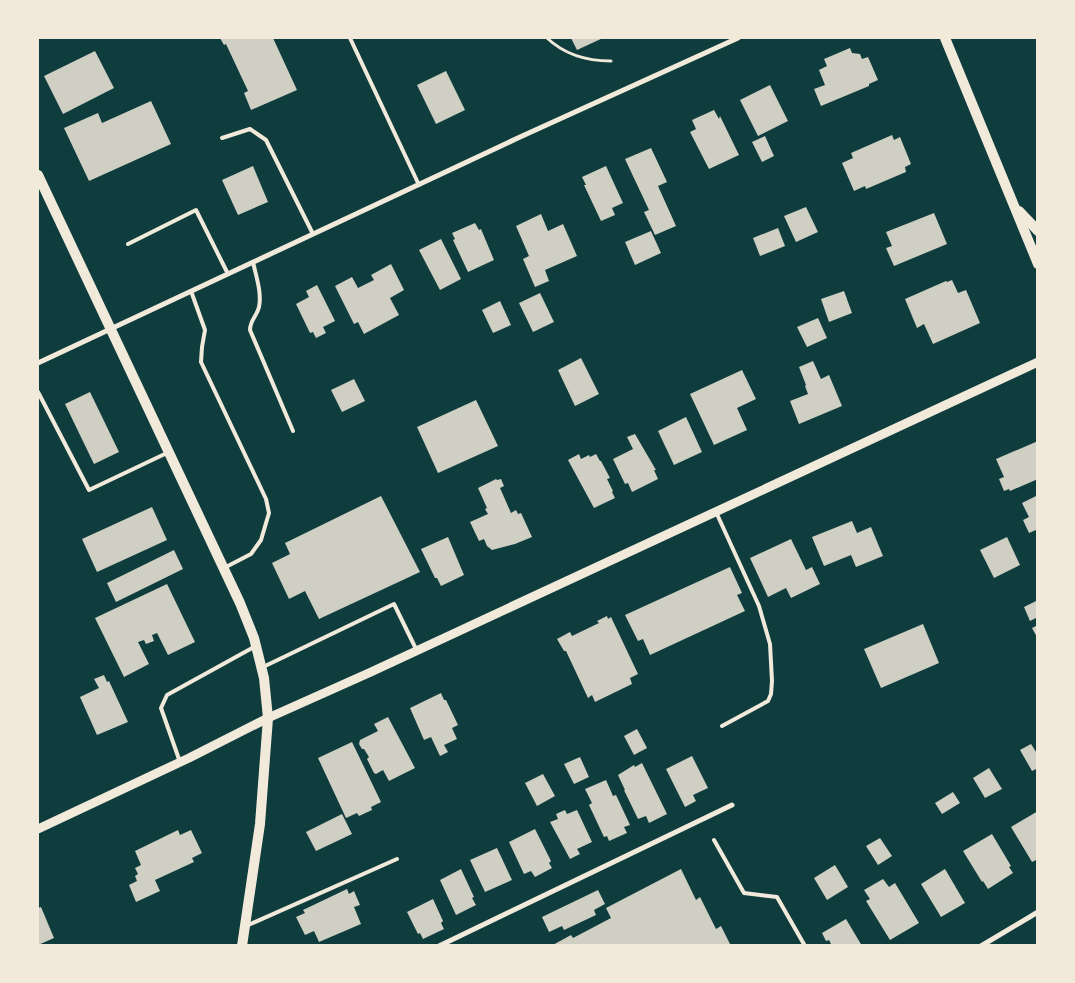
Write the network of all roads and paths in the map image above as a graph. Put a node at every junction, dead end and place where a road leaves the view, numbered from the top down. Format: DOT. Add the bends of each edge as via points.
graph roads {
  1 [pos="350,38"];
  2 [pos="547,38"];
  3 [pos="738,38"];
  4 [pos="945,38"];
  5 [pos="611,61"];
  6 [pos="222,138"];
  7 [pos="38,174"];
  8 [pos="419,185"];
  9 [pos="1014,204"];
  10 [pos="1038,231"];
  11 [pos="313,234"];
  12 [pos="128,244"];
  13 [pos="253,262"];
  14 [pos="1038,264"];
  15 [pos="228,274"];
  16 [pos="191,291"];
  17 [pos="111,329"];
  18 [pos="1038,362"];
  19 [pos="38,363"];
  20 [pos="38,392"];
  21 [pos="293,431"];
  22 [pos="169,452"];
  23 [pos="716,511"];
  24 [pos="224,568"];
  25 [pos="256,646"];
  26 [pos="418,651"];
  27 [pos="262,668"];
  28 [pos="268,718"];
  29 [pos="722,726"];
  30 [pos="180,762"];
  31 [pos="732,805"];
  32 [pos="38,829"];
  33 [pos="714,840"];
  34 [pos="396,859"];
  35 [pos="1038,912"];
  36 [pos="244,927"];
  37 [pos="242,946"];
  38 [pos="439,946"];
  39 [pos="805,946"];
  40 [pos="980,946"];
  1 -- 8 [label="lane"];
  2 -- 5 [label="path" via="581,59"];
  3 -- 8 [label="street"];
  4 -- 9 [label="main road"];
  6 -- 11 [label="lane" via="250,129 266,140"];
  7 -- 17 [label="main road"];
  8 -- 11 [label="street"];
  9 -- 10 [label="main road"];
  9 -- 14 [label="main road"];
  11 -- 13 [label="street"];
  12 -- 15 [label="lane" via="196,210"];
  13 -- 15 [label="street"];
  13 -- 21 [label="lane" via="260,296 259,309 250,323 250,330"];
  15 -- 16 [label="street"];
  16 -- 17 [label="street"];
  16 -- 24 [label="lane" via="205,330 202,362 266,499 269,514 261,540 251,554"];
  17 -- 19 [label="street"];
  17 -- 22 [label="main road"];
  18 -- 23 [label="street"];
  20 -- 22 [label="lane" via="89,490"];
  22 -- 24 [label="main road"];
  23 -- 26 [label="street"];
  23 -- 29 [label="lane" via="759,606 770,644 772,681 768,701"];
  24 -- 25 [label="main road"];
  25 -- 27 [label="main road"];
  25 -- 30 [label="lane" via="167,696 161,708"];
  26 -- 27 [label="lane" via="394,604"];
  26 -- 28 [label="street"];
  27 -- 28 [label="main road"];
  28 -- 30 [label="street"];
  28 -- 36 [label="main road" via="260,824"];
  30 -- 32 [label="street"];
  31 -- 38 [label="street"];
  33 -- 39 [label="lane" via="744,893 776,897"];
  34 -- 36 [label="lane"];
  35 -- 40 [label="street"];
  36 -- 37 [label="main road"];
}
